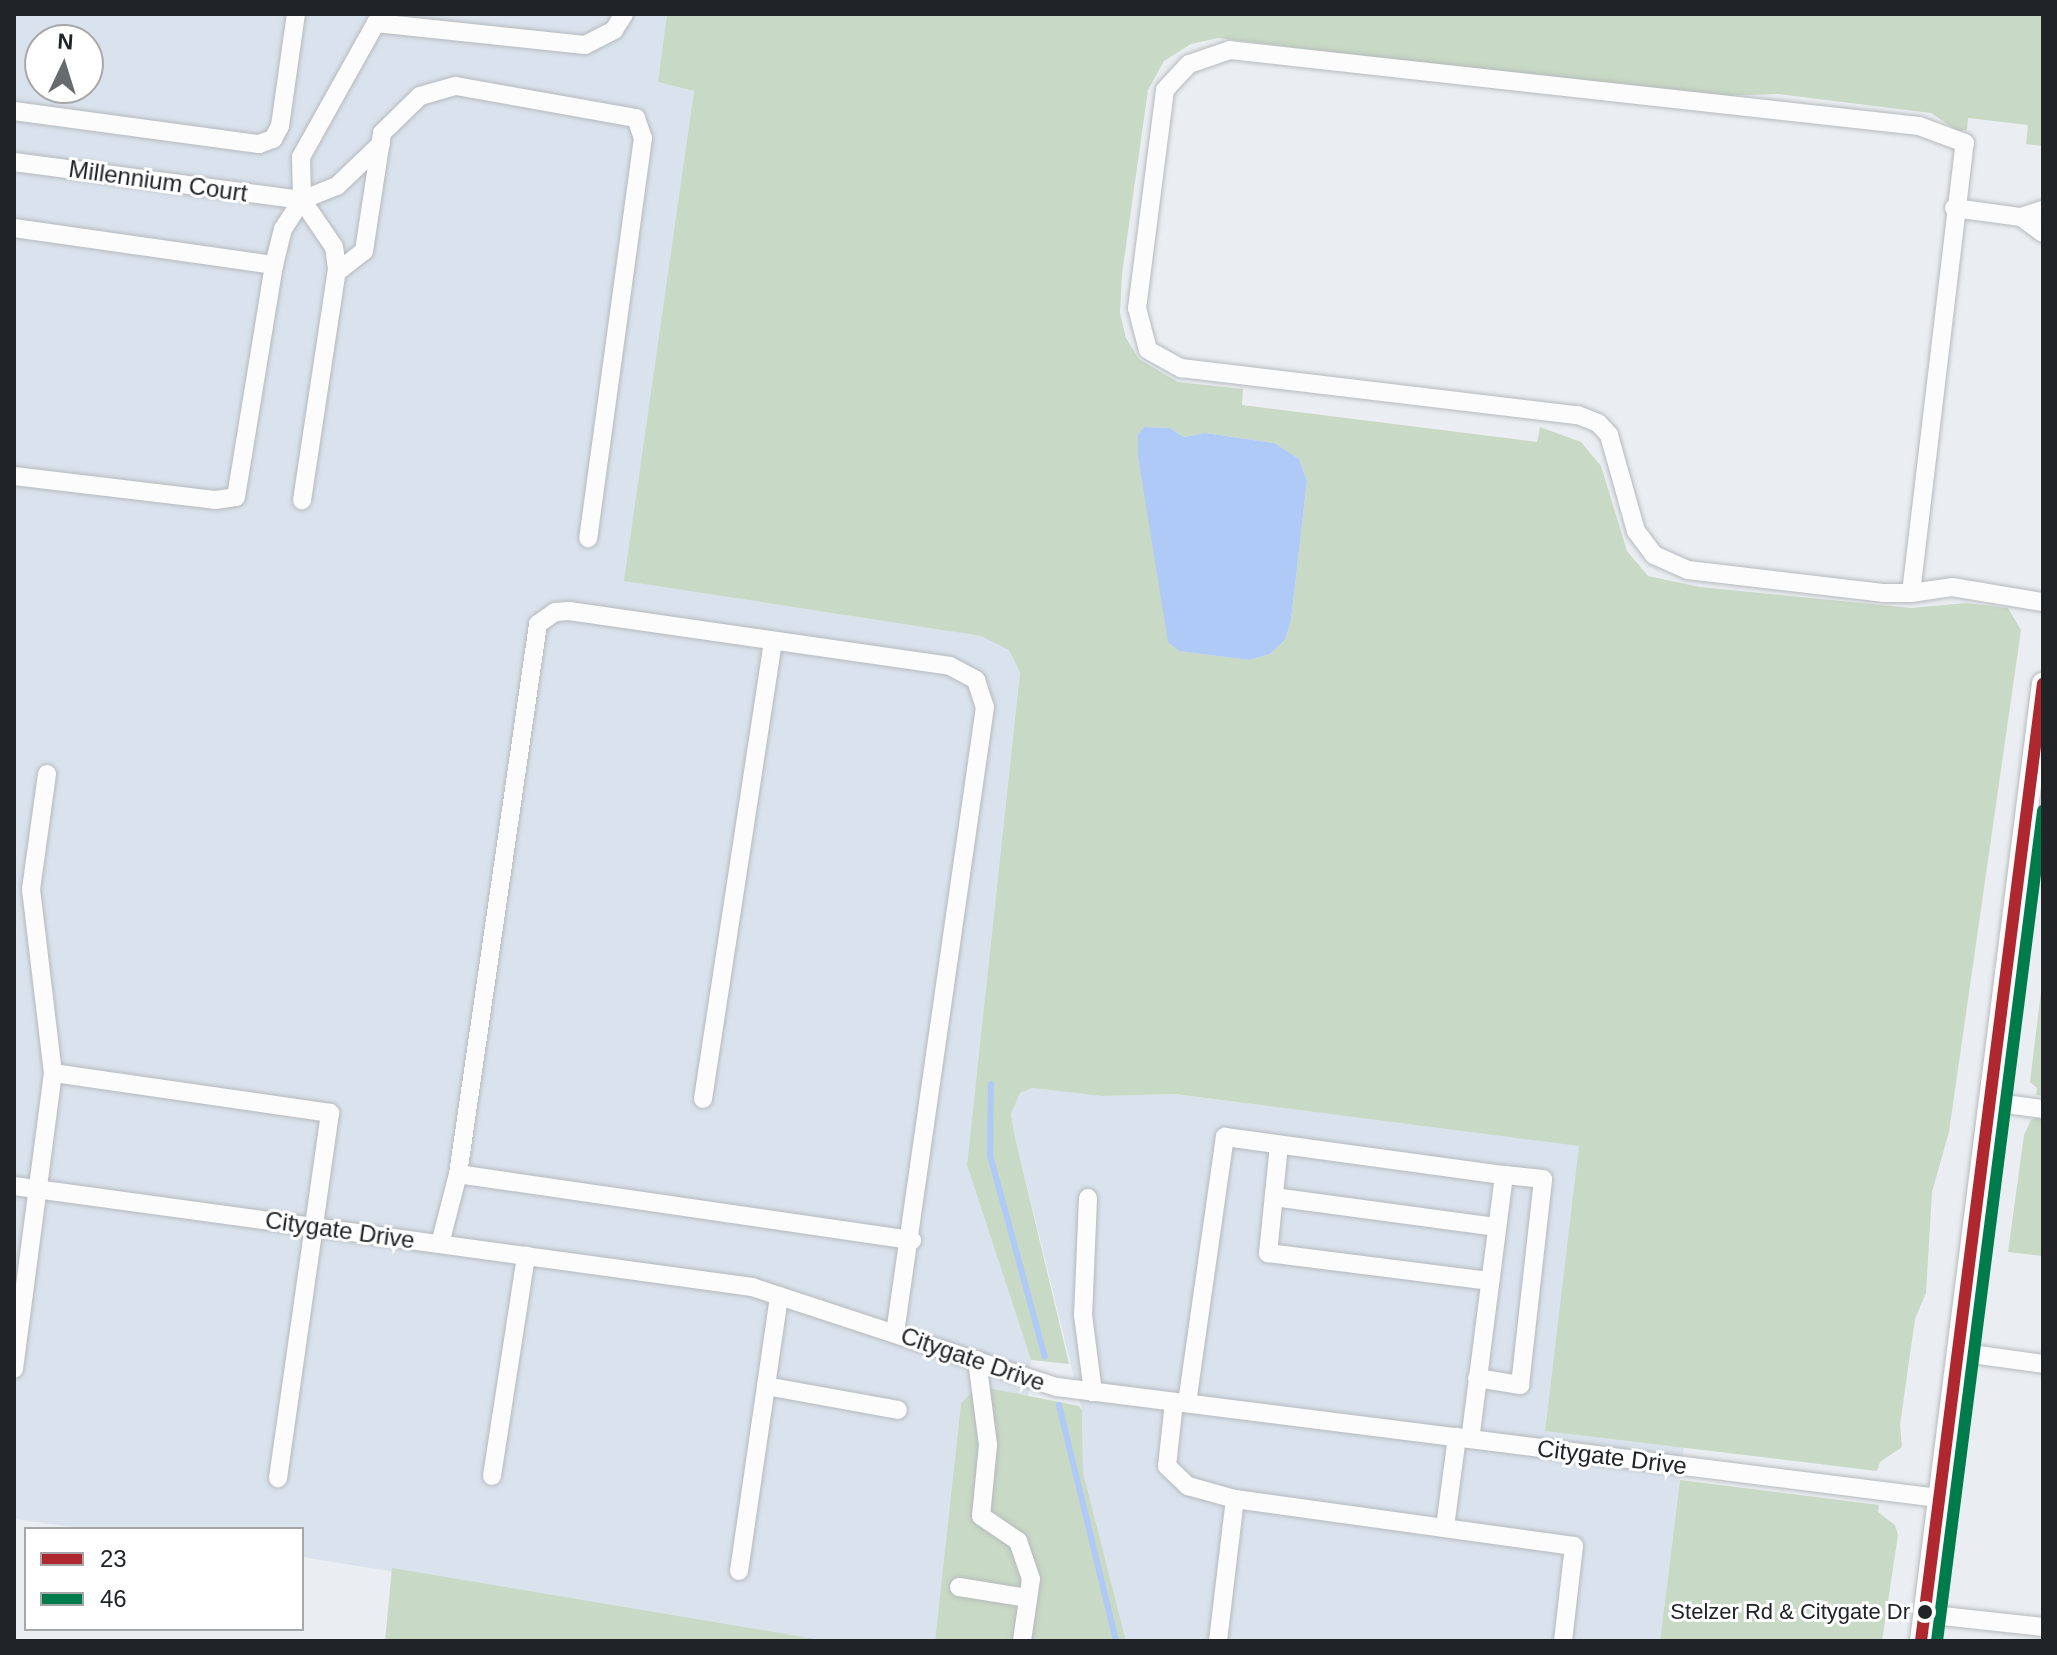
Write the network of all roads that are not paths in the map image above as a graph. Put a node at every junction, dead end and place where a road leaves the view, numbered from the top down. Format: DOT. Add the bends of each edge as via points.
graph roads {
  1 [pos="296,14"];
  2 [pos="624,14"];
  3 [pos="371,19"];
  4 [pos="14,111"];
  5 [pos="381,144"];
  6 [pos="14,162"];
  7 [pos="302,200"];
  8 [pos="1954,208"];
  9 [pos="2043,210"];
  10 [pos="2021,217"];
  11 [pos="14,228"];
  12 [pos="2043,233"];
  13 [pos="274,265"];
  14 [pos="337,272"];
  15 [pos="14,476"];
  16 [pos="302,500"];
  17 [pos="588,538"];
  18 [pos="1911,593"];
  19 [pos="2043,602"];
  20 [pos="773,642"];
  21 [pos="2043,684"];
  22 [pos="47,774"];
  23 [pos="2032,853"];
  24 [pos="53,1073"];
  25 [pos="703,1099"];
  26 [pos="1990,1102"];
  27 [pos="2043,1109"];
  28 [pos="1279,1145"];
  29 [pos="458,1174"];
  30 [pos="1504,1175"];
  31 [pos="14,1186"];
  32 [pos="35,1188"];
  33 [pos="1274,1197"];
  34 [pos="1088,1198"];
  35 [pos="314,1227"];
  36 [pos="1497,1227"];
  37 [pos="912,1240"];
  38 [pos="440,1244"];
  39 [pos="526,1256"];
  40 [pos="1490,1281"];
  41 [pos="779,1296"];
  42 [pos="895,1333"];
  43 [pos="1957,1352"];
  44 [pos="977,1360"];
  45 [pos="2043,1364"];
  46 [pos="14,1369"];
  47 [pos="1477,1378"];
  48 [pos="766,1386"];
  49 [pos="1093,1392"];
  50 [pos="1180,1403"];
  51 [pos="898,1410"];
  52 [pos="1463,1438"];
  53 [pos="492,1476"];
  54 [pos="278,1478"];
  55 [pos="1938,1498"];
  56 [pos="1235,1499"];
  57 [pos="1445,1527"];
  58 [pos="739,1571"];
  59 [pos="959,1587"];
  60 [pos="1028,1598"];
  61 [pos="1924,1614"];
  62 [pos="2043,1627"];
  63 [pos="1022,1641"];
  64 [pos="1218,1641"];
  65 [pos="1563,1641"];
  66 [pos="1921,1641"];
  1 -- 4 [label="street" via="280,126 273,139 259,144"];
  2 -- 3 [label="street" via="614,30 585,45"];
  3 -- 7 [label="street" via="301,157"];
  5 -- 7 [label="street" via="337,186"];
  5 -- 14 [label="street" via="364,251"];
  5 -- 17 [label="street" via="382,133 420,96 456,86 615,110 642,126"];
  6 -- 7 [label="street, Millennium Court"];
  7 -- 13 [label="street" via="283,229"];
  7 -- 14 [label="street" via="334,247"];
  8 -- 10 [label="street"];
  8 -- 18 [label="street"];
  8 -- 18 [label="street" via="1965,143 1919,126 1230,50 1189,64 1165,90 1137,308 1148,350 1181,368 1578,415 1598,423 1609,435 1636,531 1654,555 1688,570"];
  9 -- 10 [label="street"];
  10 -- 12 [label="street"];
  11 -- 13 [label="street"];
  13 -- 15 [label="street" via="236,497 215,500"];
  14 -- 16 [label="street"];
  18 -- 19 [label="street" via="1952,587"];
  20 -- 25 [label="street"];
  20 -- 29 [label="street" via="569,611 555,612 538,624"];
  20 -- 37 [label="street" via="950,666 967,671 983,693"];
  21 -- 23 [label="main road"];
  22 -- 24 [label="street" via="31,889"];
  23 -- 26 [label="main road"];
  24 -- 32 [label="street"];
  24 -- 35 [label="street" via="330,1113"];
  26 -- 27 [label="street"];
  26 -- 43 [label="main road"];
  28 -- 30 [label="street"];
  28 -- 33 [label="street"];
  28 -- 50 [label="street" via="1225,1137"];
  29 -- 37 [label="street"];
  29 -- 38 [label="street"];
  30 -- 36 [label="street"];
  30 -- 47 [label="street" via="1543,1179 1520,1385"];
  31 -- 32 [label="street, Citygate Drive"];
  32 -- 35 [label="street, Citygate Drive"];
  32 -- 46 [label="street"];
  33 -- 36 [label="street"];
  33 -- 40 [label="street" via="1268,1253"];
  34 -- 49 [label="street" via="1083,1315"];
  35 -- 38 [label="street, Citygate Drive"];
  35 -- 54 [label="street"];
  36 -- 40 [label="street"];
  37 -- 42 [label="street"];
  38 -- 39 [label="street, Citygate Drive"];
  39 -- 41 [label="street, Citygate Drive" via="752,1287"];
  39 -- 53 [label="street"];
  40 -- 47 [label="street"];
  41 -- 42 [label="street, Citygate Drive"];
  41 -- 48 [label="street"];
  42 -- 44 [label="street, Citygate Drive"];
  43 -- 45 [label="street"];
  43 -- 55 [label="main road"];
  44 -- 49 [label="street, Citygate Drive" via="1057,1387"];
  44 -- 60 [label="street" via="988,1445 981,1516 1018,1541 1031,1579"];
  47 -- 52 [label="street"];
  48 -- 51 [label="street"];
  48 -- 58 [label="street"];
  49 -- 50 [label="street, Citygate Drive"];
  50 -- 52 [label="street, Citygate Drive"];
  50 -- 56 [label="street" via="1167,1466 1188,1486"];
  52 -- 55 [label="street, Citygate Drive"];
  52 -- 57 [label="street"];
  55 -- 61 [label="main road"];
  56 -- 57 [label="street"];
  56 -- 64 [label="street"];
  57 -- 65 [label="street" via="1574,1546"];
  59 -- 60 [label="street"];
  60 -- 63 [label="street"];
  61 -- 62 [label="street"];
  61 -- 66 [label="main road"];
}
